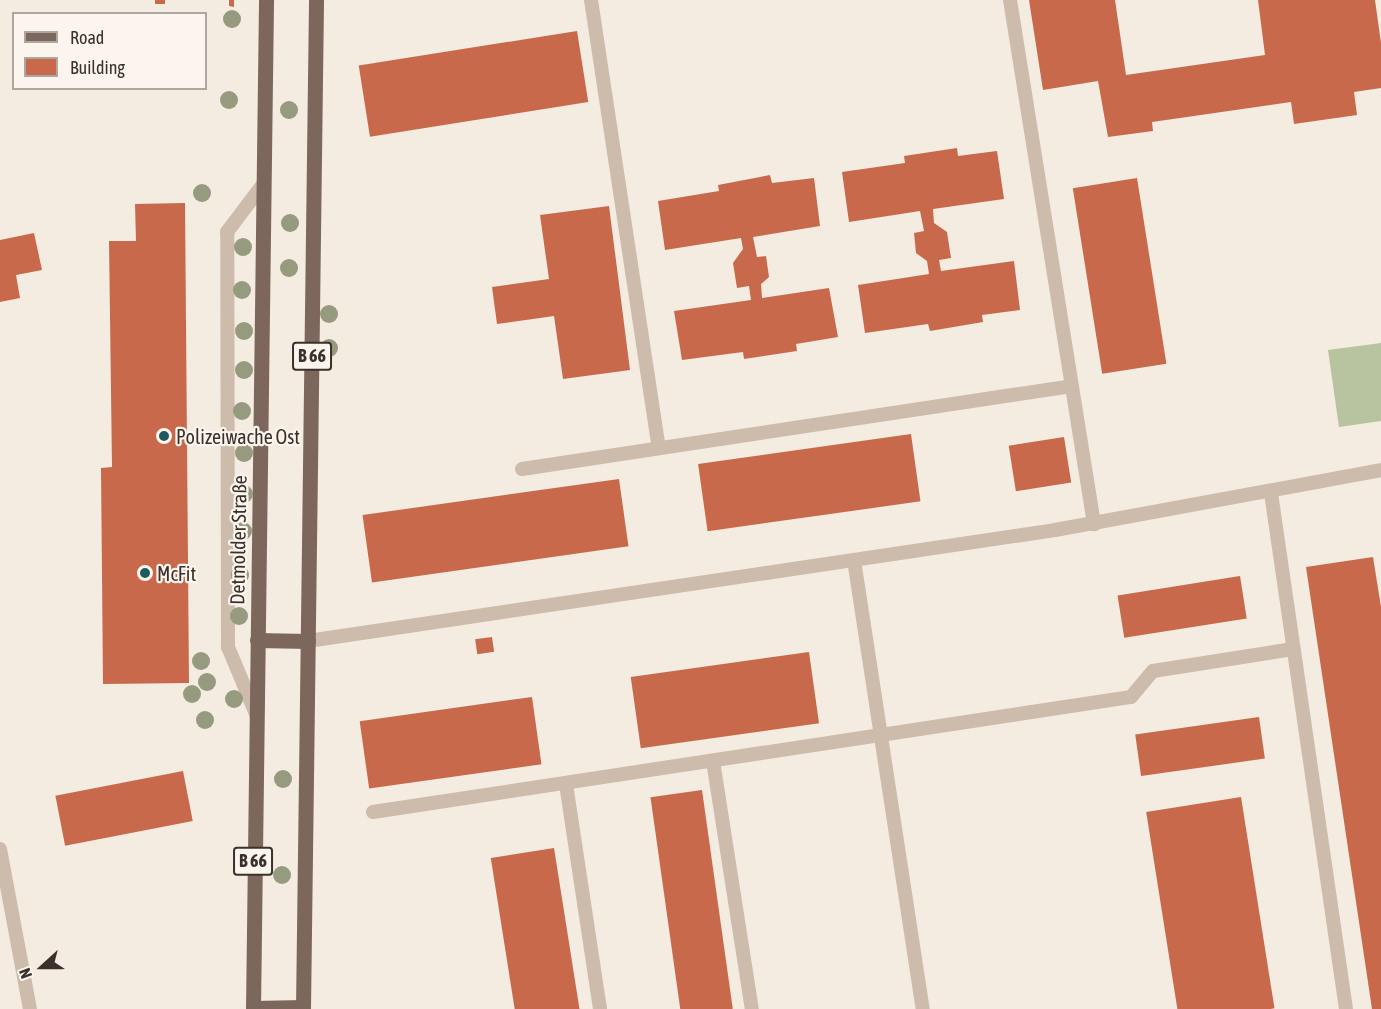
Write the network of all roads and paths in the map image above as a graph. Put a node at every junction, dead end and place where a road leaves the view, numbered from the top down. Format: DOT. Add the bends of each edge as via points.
graph roads {
  1 [pos="266,0"];
  2 [pos="316,0"];
  3 [pos="591,0"];
  4 [pos="1010,0"];
  5 [pos="264,183"];
  6 [pos="1072,386"];
  7 [pos="659,448"];
  8 [pos="522,469"];
  9 [pos="1381,470"];
  10 [pos="1271,493"];
  11 [pos="1094,524"];
  12 [pos="854,560"];
  13 [pos="257,640"];
  14 [pos="308,641"];
  15 [pos="1293,649"];
  16 [pos="256,714"];
  17 [pos="881,734"];
  18 [pos="712,761"];
  19 [pos="566,784"];
  20 [pos="373,812"];
  21 [pos="0,849"];
  22 [pos="303,1008"];
  23 [pos="30,1009"];
  24 [pos="253,1009"];
  25 [pos="600,1009"];
  26 [pos="752,1009"];
  27 [pos="923,1009"];
  28 [pos="1346,1009"];
  1 -- 5 [label="main road, Detmolder Straße / B 66"];
  2 -- 14 [label="main road, Detmolder Straße / B 66"];
  3 -- 7 [label="lane"];
  4 -- 6 [label="lane"];
  5 -- 13 [label="main road, Detmolder Straße / B 66"];
  5 -- 16 [label="lane" via="227,232 228,647"];
  6 -- 7 [label="lane"];
  6 -- 11 [label="lane"];
  7 -- 8 [label="lane"];
  9 -- 10 [label="lane"];
  10 -- 11 [label="lane"];
  10 -- 15 [label="lane"];
  11 -- 12 [label="lane"];
  12 -- 14 [label="lane"];
  12 -- 17 [label="lane"];
  13 -- 14 [label="main road"];
  13 -- 16 [label="main road, Detmolder Straße / B 66"];
  14 -- 22 [label="main road, Detmolder Straße / B 66"];
  15 -- 17 [label="lane" via="1153,671 1131,697"];
  15 -- 28 [label="lane"];
  16 -- 24 [label="main road, Detmolder Straße / B 66"];
  17 -- 18 [label="lane"];
  17 -- 27 [label="lane"];
  18 -- 19 [label="lane"];
  18 -- 26 [label="lane"];
  19 -- 20 [label="lane"];
  19 -- 25 [label="lane"];
  21 -- 23 [label="lane"];
  22 -- 24 [label="main road, Detmolder Straße / B 66"];
}
